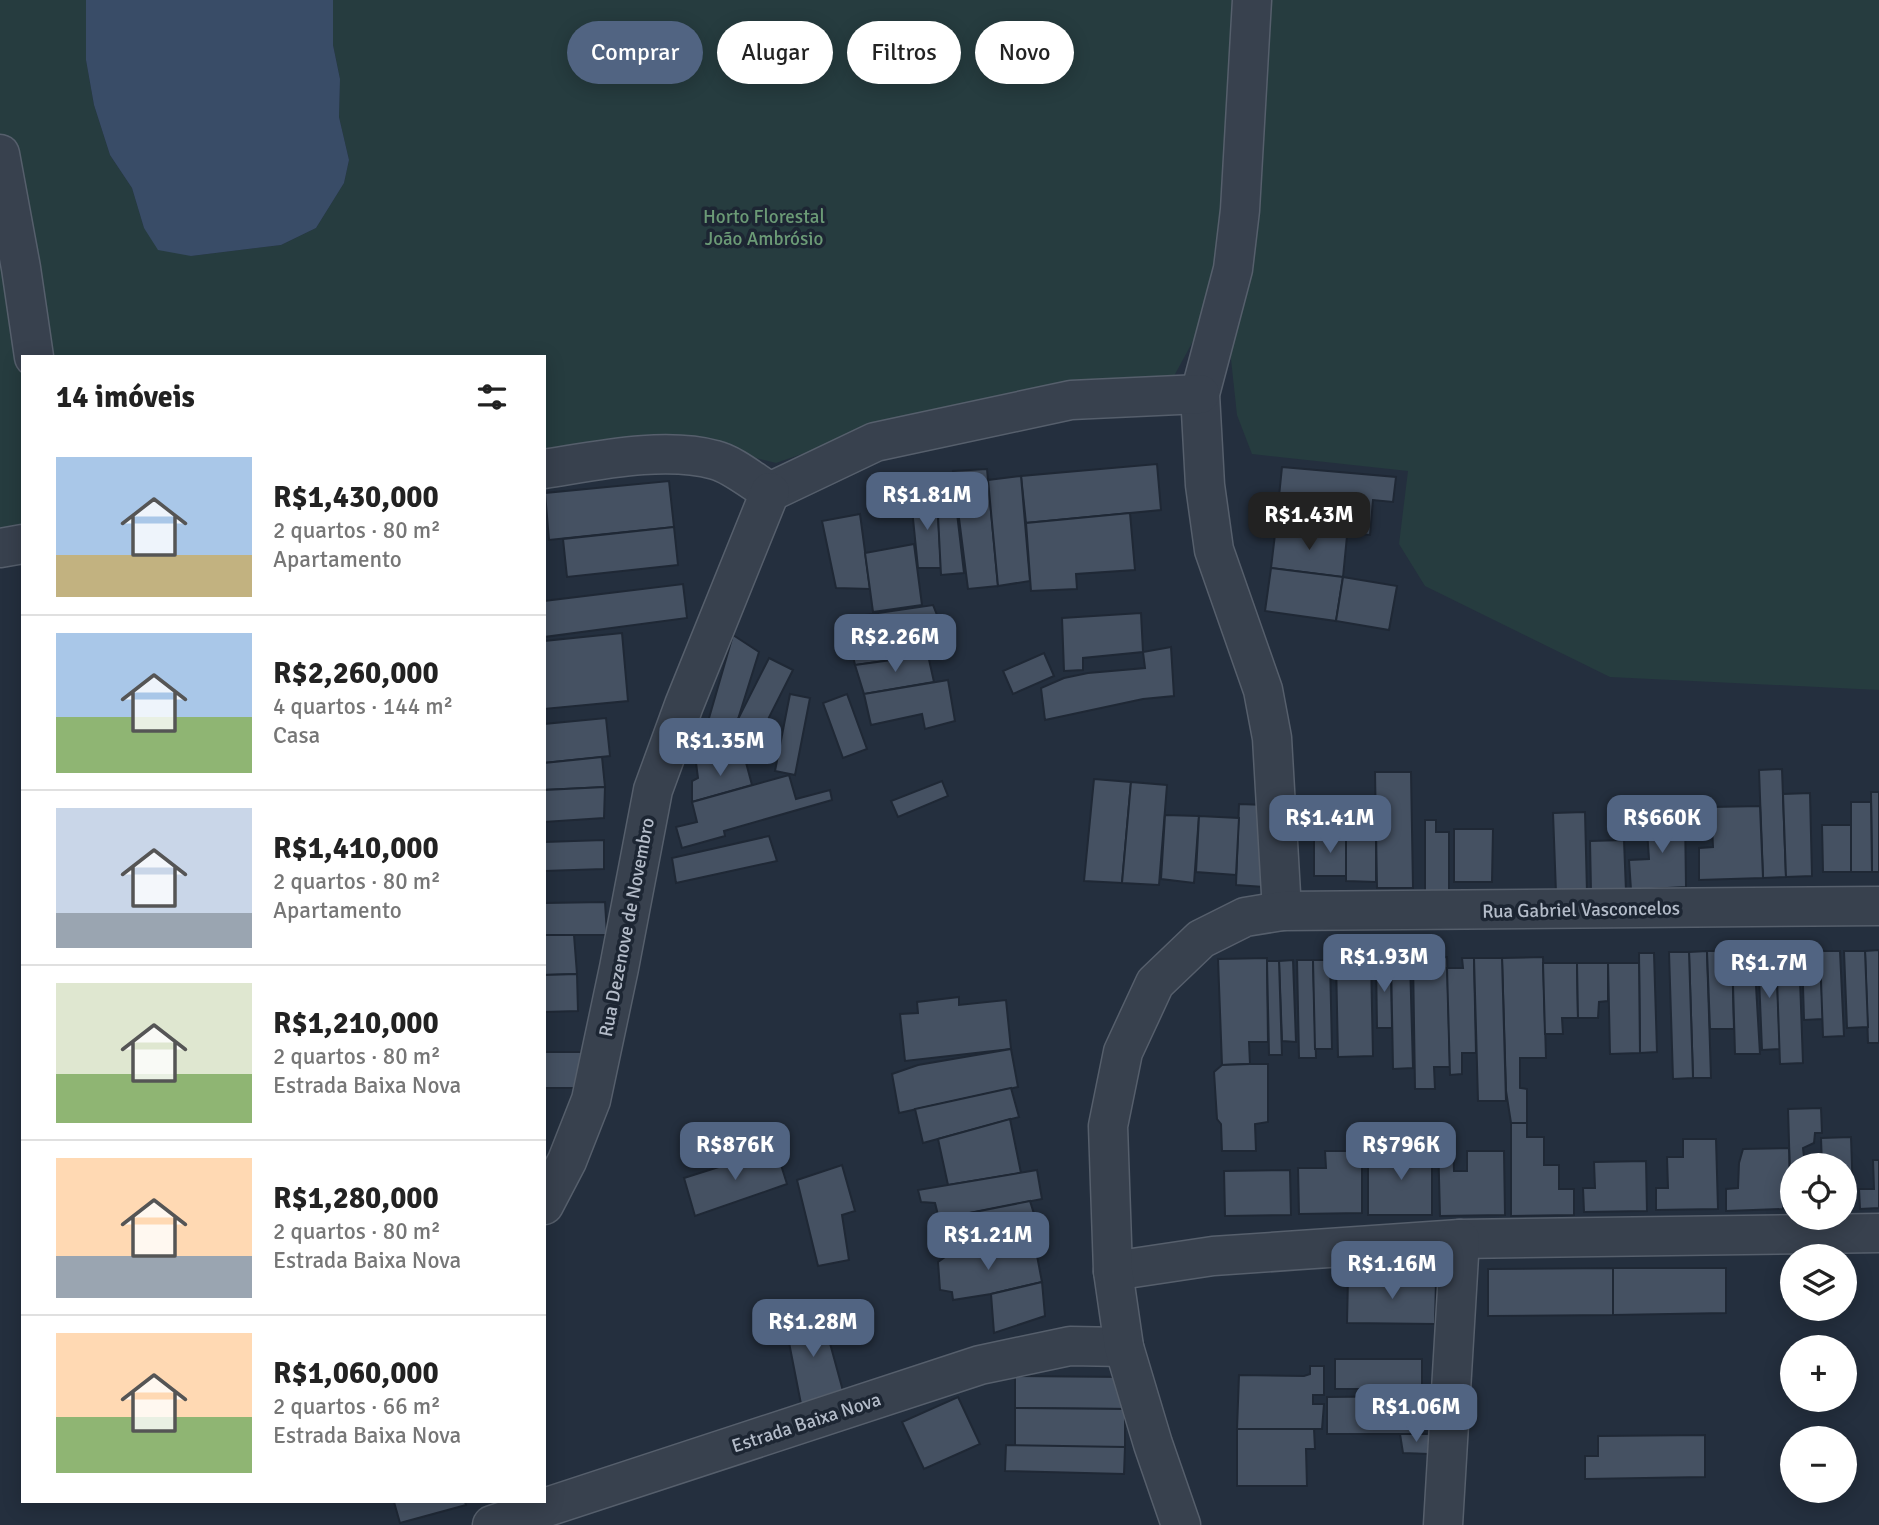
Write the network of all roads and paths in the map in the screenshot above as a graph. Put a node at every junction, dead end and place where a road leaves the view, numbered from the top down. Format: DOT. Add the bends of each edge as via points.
graph roads {
  1 [pos="1252,0"];
  2 [pos="0,154"];
  3 [pos="34,355"];
  4 [pos="1200,394"];
  5 [pos="546,469"];
  6 [pos="770,492"];
  7 [pos="21,544"];
  8 [pos="0,548"];
  9 [pos="1879,906"];
  10 [pos="1282,911"];
  11 [pos="546,1201"];
  12 [pos="1879,1233"];
  13 [pos="1460,1239"];
  14 [pos="1113,1271"];
  15 [pos="1124,1347"];
  16 [pos="483,1503"];
  17 [pos="483,1525"];
  18 [pos="492,1525"];
  19 [pos="1181,1525"];
  20 [pos="1443,1525"];
  1 -- 4 [label="street" via="1233,269"];
  2 -- 3 [label="street"];
  4 -- 6 [label="street" via="1072,400 874,442"];
  4 -- 10 [label="street" via="1214,550 1263,690 1272,738"];
  5 -- 6 [label="street" via="652,455 688,456 717,460"];
  6 -- 11 [label="street, Rua Dezenove de Novembro" via="653,790 591,1100"];
  7 -- 8 [label="street"];
  9 -- 10 [label="street, Rua Gabriel Vasconcelos"];
  10 -- 14 [label="street, Rua Gabriel Vasconcelos" via="1245,917 1200,939 1155,983 1144,1006 1123,1052 1108,1126"];
  12 -- 13 [label="street"];
  13 -- 14 [label="street" via="1213,1255"];
  13 -- 20 [label="street"];
  14 -- 15 [label="street, Rua Gabriel Vasconcelos"];
  15 -- 18 [label="street, Estrada Baixa Nova" via="1070,1346 980,1365"];
  15 -- 19 [label="street, Rua Gabriel Vasconcelos"];
  16 -- 17 [label="street"];
}
